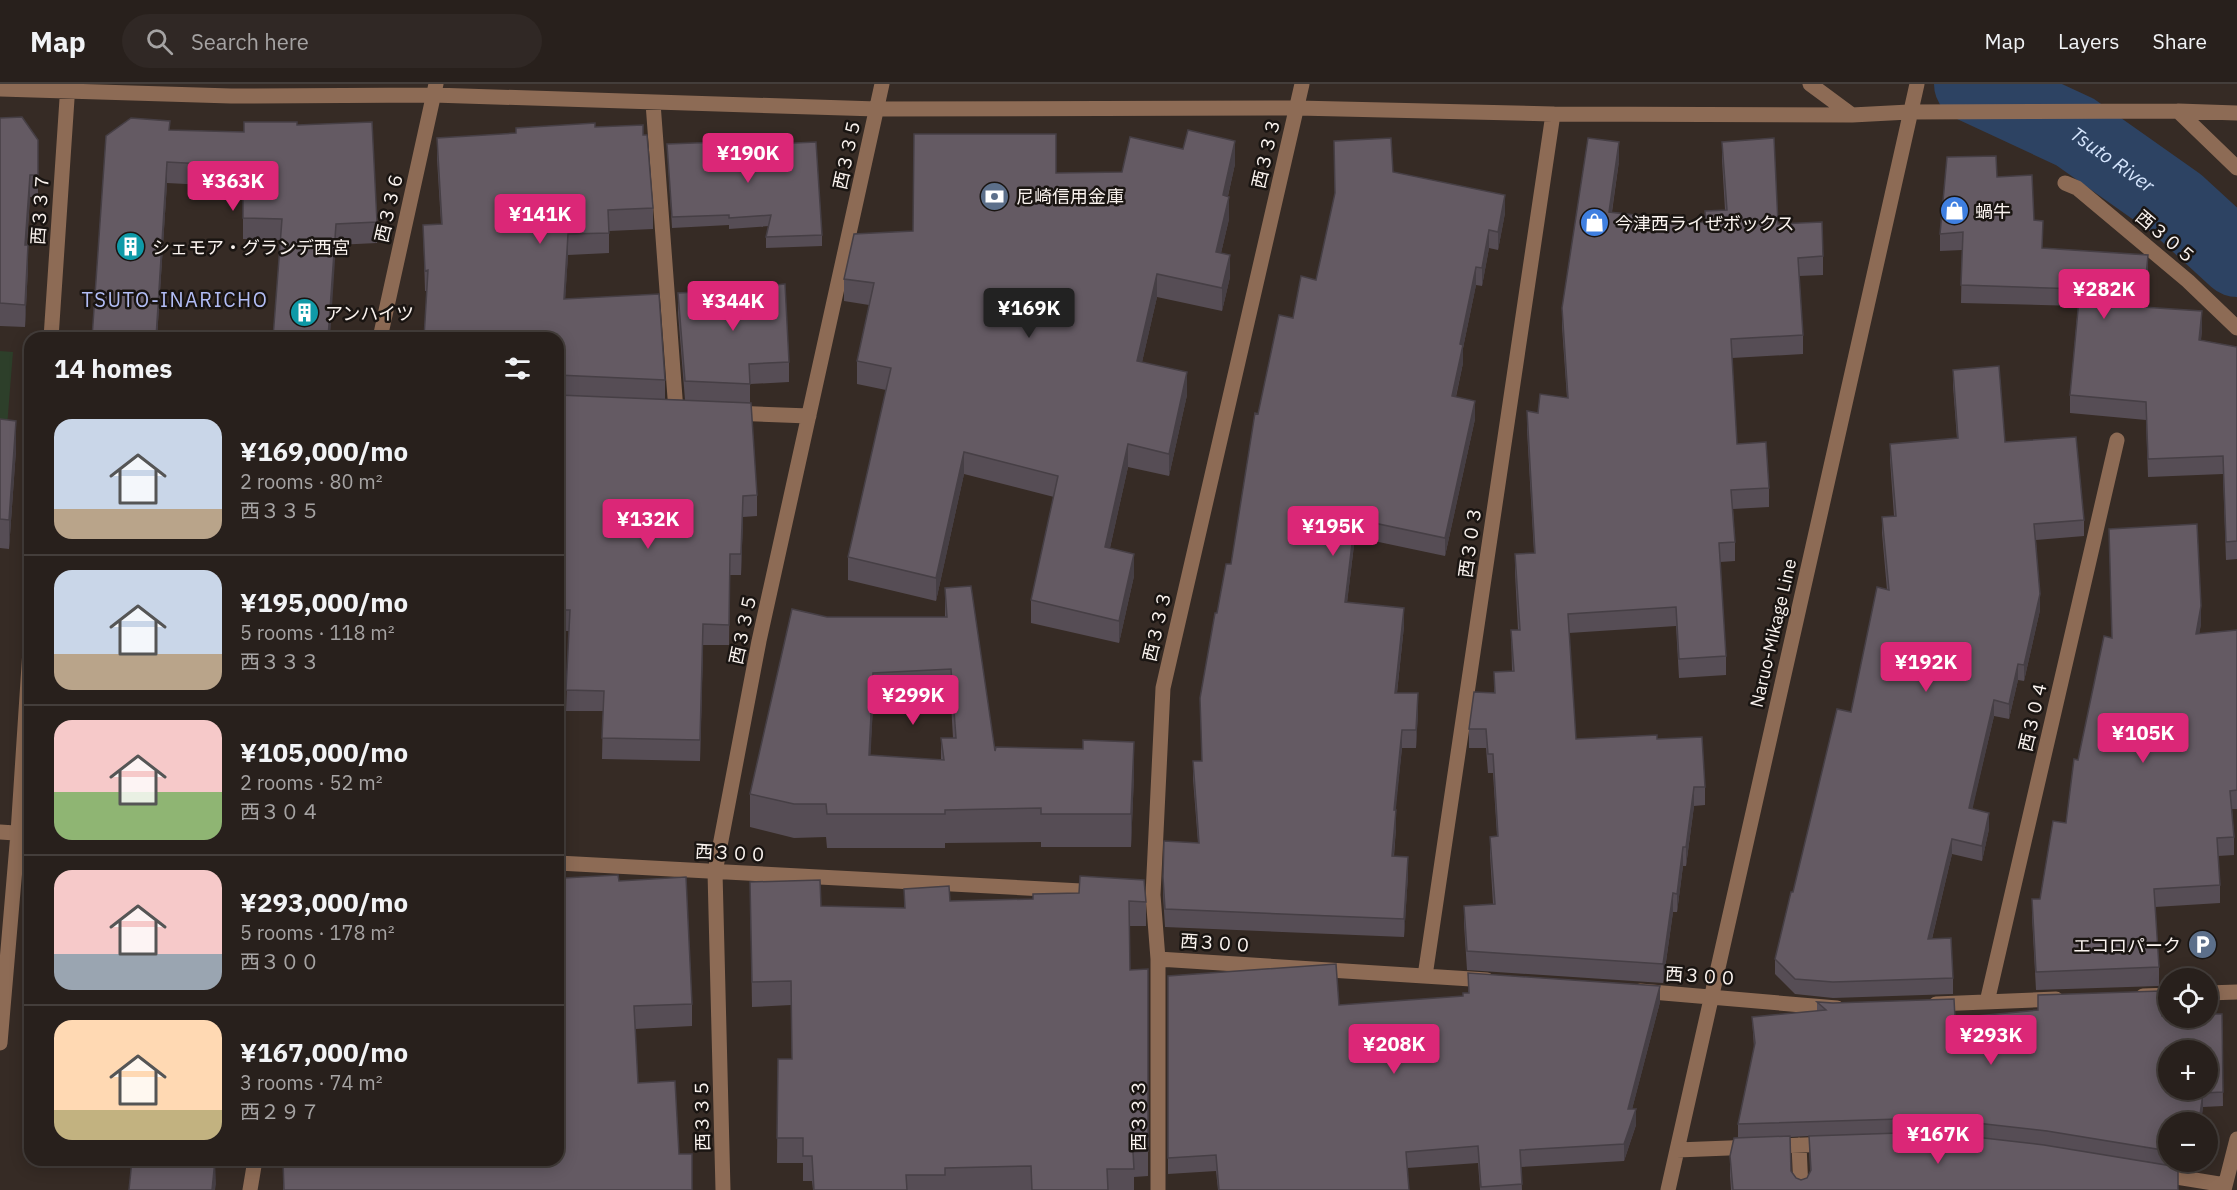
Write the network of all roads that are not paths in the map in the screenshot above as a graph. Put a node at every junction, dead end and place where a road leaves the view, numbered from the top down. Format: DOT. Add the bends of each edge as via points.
graph roads {
  1 [pos="882,84"];
  2 [pos="1302,84"];
  3 [pos="1810,84"];
  4 [pos="68,87"];
  5 [pos="0,89"];
  6 [pos="1915,89"];
  7 [pos="435,90"];
  8 [pos="653,103"];
  9 [pos="1297,108"];
  10 [pos="877,109"];
  11 [pos="2178,111"];
  12 [pos="1909,112"];
  13 [pos="1552,114"];
  14 [pos="2237,114"];
  15 [pos="1852,115"];
  16 [pos="2237,168"];
  17 [pos="2065,183"];
  18 [pos="2237,328"];
  19 [pos="51,332"];
  20 [pos="381,332"];
  21 [pos="676,411"];
  22 [pos="721,413"];
  23 [pos="809,416"];
  24 [pos="2117,440"];
  25 [pos="0,832"];
  26 [pos="24,833"];
  27 [pos="564,863"];
  28 [pos="715,872"];
  29 [pos="1118,893"];
  30 [pos="1158,959"];
  31 [pos="1425,976"];
  32 [pos="1497,981"];
  33 [pos="1628,990"];
  34 [pos="2237,992"];
  35 [pos="2218,993"];
  36 [pos="2158,995"];
  37 [pos="1712,996"];
  38 [pos="2124,996"];
  39 [pos="2067,999"];
  40 [pos="1987,1002"];
  41 [pos="1916,1005"];
  42 [pos="1857,1007"];
  43 [pos="0,1043"];
  44 [pos="2237,1139"];
  45 [pos="1843,1144"];
  46 [pos="1799,1145"];
  47 [pos="1677,1150"];
  48 [pos="254,1166"];
  49 [pos="2146,1172"];
  50 [pos="2224,1188"];
  51 [pos="250,1190"];
  52 [pos="723,1190"];
  53 [pos="1158,1190"];
  54 [pos="1668,1190"];
  55 [pos="1801,1190"];
  1 -- 10 [label="street, 西３３５"];
  2 -- 9 [label="street, 西３３３"];
  3 -- 15 [label="street"];
  4 -- 5 [label="street"];
  4 -- 7 [label="street" via="231,96"];
  4 -- 19 [label="street, 西３３７"];
  6 -- 12 [label="street, Naruo-Mikage Line"];
  7 -- 8 [label="street"];
  7 -- 20 [label="street, 西３３６"];
  8 -- 10 [label="street"];
  8 -- 21 [label="street"];
  9 -- 10 [label="street"];
  9 -- 13 [label="street"];
  9 -- 30 [label="street, 西３３３" via="1163,688 1147,894"];
  10 -- 23 [label="street, 西３３５"];
  11 -- 12 [label="street"];
  11 -- 14 [label="street"];
  11 -- 16 [label="street"];
  12 -- 15 [label="street"];
  12 -- 37 [label="street, Naruo-Mikage Line"];
  13 -- 15 [label="street"];
  13 -- 31 [label="street, 西３０３"];
  17 -- 18 [label="street, 西３０５" via="2077,188 2188,281"];
  22 -- 23 [label="street"];
  23 -- 28 [label="street, 西３３５" via="759,641"];
  24 -- 40 [label="street, 西３０４"];
  25 -- 26 [label="street"];
  26 -- 43 [label="street"];
  27 -- 28 [label="street, 西３００"];
  28 -- 29 [label="street, 西３００"];
  28 -- 52 [label="street, 西３３５"];
  30 -- 31 [label="street, 西３００"];
  30 -- 53 [label="street, 西３３３"];
  31 -- 32 [label="street, 西３００"];
  33 -- 37 [label="street, 西３００"];
  34 -- 35 [label="street"];
  36 -- 38 [label="street"];
  37 -- 42 [label="street, 西３００"];
  37 -- 47 [label="street, Naruo-Mikage Line"];
  39 -- 40 [label="street"];
  40 -- 41 [label="street"];
  44 -- 50 [label="street"];
  45 -- 46 [label="street"];
  46 -- 47 [label="street"];
  46 -- 55 [label="street"];
  47 -- 54 [label="street, Naruo-Mikage Line"];
  48 -- 51 [label="street"];
  49 -- 50 [label="street"];
}
